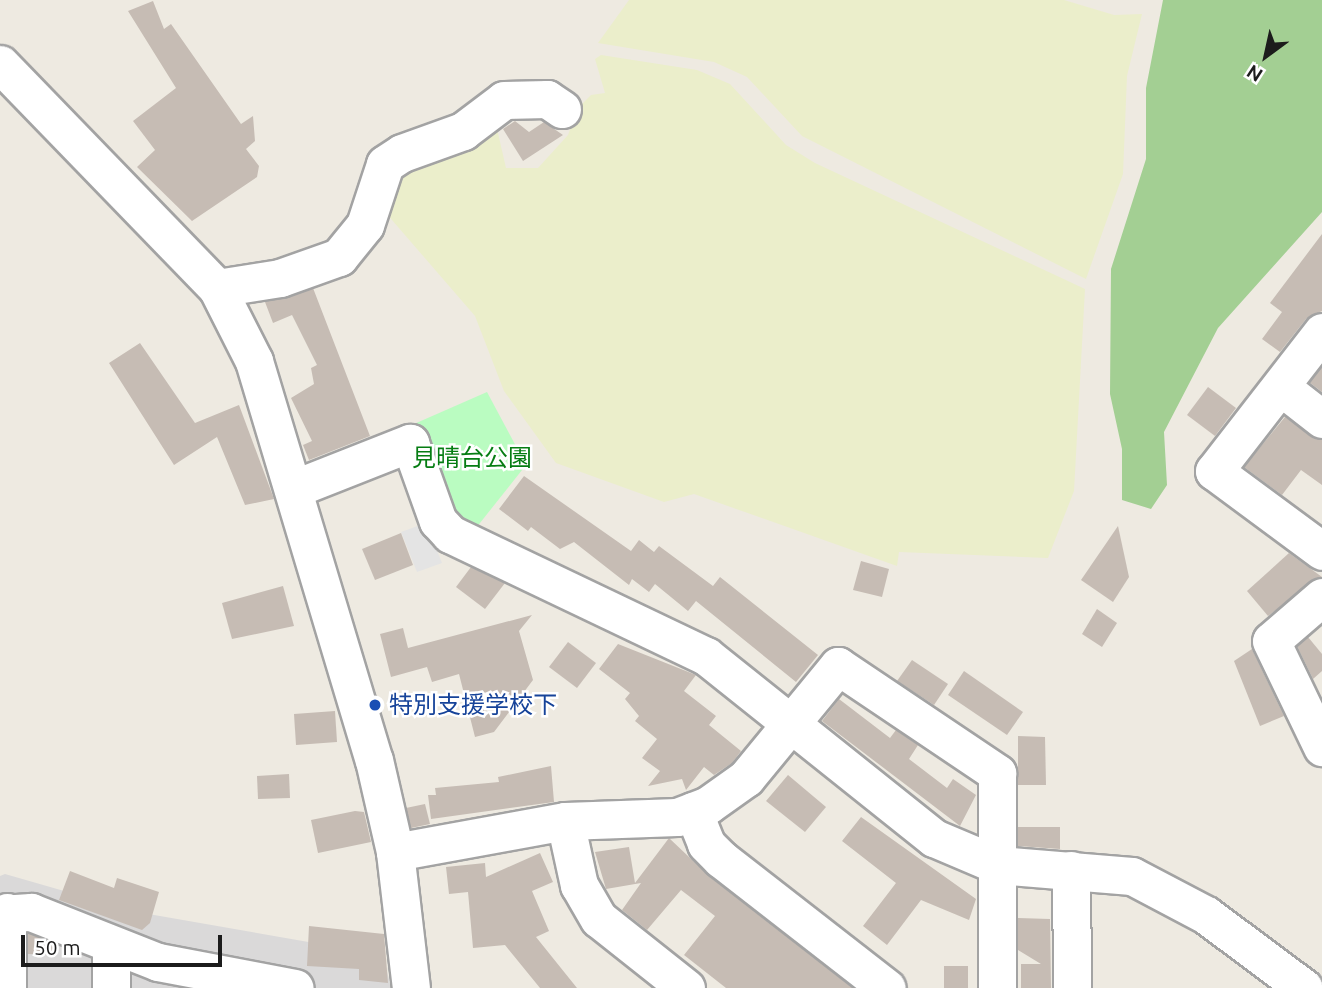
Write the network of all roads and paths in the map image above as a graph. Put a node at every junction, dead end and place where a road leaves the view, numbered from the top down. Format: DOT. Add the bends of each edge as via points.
graph roads {
  1 [pos="0,64"];
  2 [pos="562,109"];
  3 [pos="217,288"];
  4 [pos="1322,332"];
  5 [pos="1281,387"];
  6 [pos="1322,419"];
  7 [pos="293,488"];
  8 [pos="1322,551"];
  9 [pos="1322,597"];
  10 [pos="789,722"];
  11 [pos="1322,747"];
  12 [pos="693,811"];
  13 [pos="565,821"];
  14 [pos="395,852"];
  15 [pos="998,865"];
  16 [pos="1071,870"];
  17 [pos="4,913"];
  18 [pos="111,944"];
  19 [pos="215,982"];
  20 [pos="7,988"];
  21 [pos="111,988"];
  22 [pos="295,988"];
  23 [pos="411,988"];
  24 [pos="687,988"];
  25 [pos="887,988"];
  26 [pos="997,988"];
  27 [pos="1072,988"];
  28 [pos="1304,988"];
  1 -- 3 [label="street"];
  2 -- 3 [label="street" via="547,99 504,100 463,131 402,153 385,164 365,225 339,257 280,278"];
  3 -- 7 [label="street" via="254,361"];
  4 -- 5 [label="street"];
  5 -- 6 [label="street"];
  5 -- 8 [label="street" via="1214,471"];
  7 -- 10 [label="street" via="404,440 438,522 450,534 614,615 678,639"];
  7 -- 14 [label="street"];
  9 -- 11 [label="street" via="1271,641"];
  10 -- 12 [label="street" via="728,794"];
  10 -- 15 [label="street" via="934,838"];
  10 -- 15 [label="street" via="838,666 995,770"];
  12 -- 13 [label="street"];
  12 -- 25 [label="street" via="706,844 720,859"];
  13 -- 14 [label="street"];
  13 -- 24 [label="street" via="579,885 598,919"];
  14 -- 23 [label="street"];
  15 -- 16 [label="street"];
  15 -- 26 [label="street"];
  16 -- 27 [label="street"];
  16 -- 28 [label="street" via="1132,876 1169,892"];
  17 -- 18 [label="street" via="57,919"];
  17 -- 20 [label="street"];
  18 -- 19 [label="street"];
  18 -- 21 [label="street"];
  19 -- 22 [label="street"];
}
